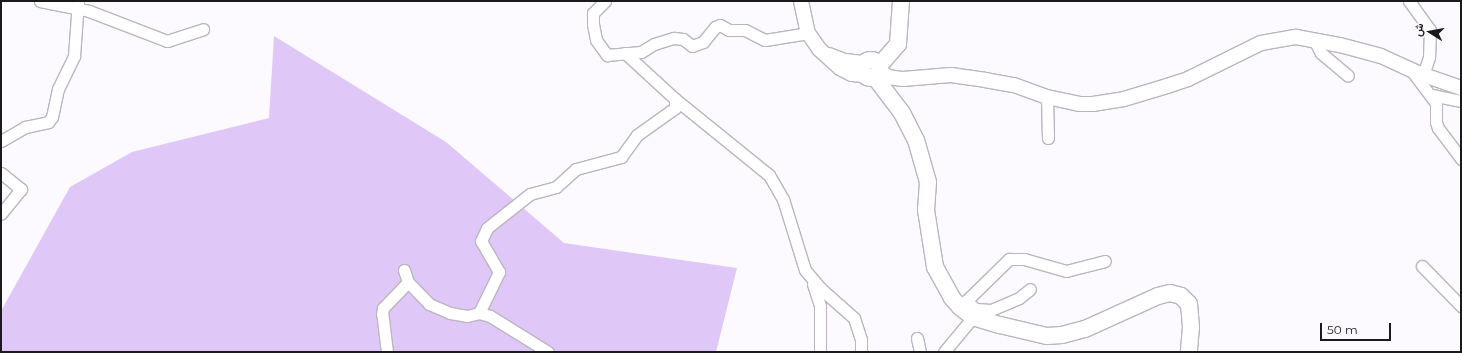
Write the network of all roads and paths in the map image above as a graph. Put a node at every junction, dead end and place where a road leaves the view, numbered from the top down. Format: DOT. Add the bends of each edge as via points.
graph roads {
  1 [pos="40,1"];
  2 [pos="605,1"];
  3 [pos="801,1"];
  4 [pos="901,1"];
  5 [pos="1409,1"];
  6 [pos="77,4"];
  7 [pos="203,29"];
  8 [pos="808,33"];
  9 [pos="1314,40"];
  10 [pos="625,53"];
  11 [pos="872,68"];
  12 [pos="1417,72"];
  13 [pos="1348,76"];
  14 [pos="1461,88"];
  15 [pos="1432,95"];
  16 [pos="1047,97"];
  17 [pos="675,99"];
  18 [pos="1461,101"];
  19 [pos="1048,138"];
  20 [pos="1,141"];
  21 [pos="1461,159"];
  22 [pos="1,173"];
  23 [pos="1,214"];
  24 [pos="1105,261"];
  25 [pos="1422,266"];
  26 [pos="404,270"];
  27 [pos="812,279"];
  28 [pos="408,282"];
  29 [pos="1030,288"];
  30 [pos="963,304"];
  31 [pos="1461,306"];
  32 [pos="479,313"];
  33 [pos="973,317"];
  34 [pos="918,338"];
  35 [pos="387,352"];
  36 [pos="548,352"];
  37 [pos="820,352"];
  38 [pos="861,352"];
  39 [pos="920,352"];
  40 [pos="944,352"];
  41 [pos="1189,352"];
  1 -- 6 [label="street"];
  2 -- 10 [label="street" via="593,13 596,40 607,55"];
  3 -- 8 [label="street"];
  4 -- 11 [label="main road" via="898,44"];
  5 -- 12 [label="street" via="1430,30 1429,57"];
  6 -- 7 [label="street" via="167,41"];
  6 -- 20 [label="street" via="74,56 58,89 52,117 48,122 25,127"];
  8 -- 10 [label="street" via="765,40 745,30 729,30 720,25 715,27 703,42 692,46 683,39 674,38 654,44 641,52"];
  8 -- 11 [label="street" via="823,54"];
  9 -- 12 [label="street" via="1381,56"];
  9 -- 13 [label="street" via="1321,53"];
  9 -- 16 [label="street" via="1296,37 1275,39 1250,48 1188,79 1124,99 1078,104"];
  10 -- 17 [label="street"];
  11 -- 16 [label="street" via="888,77 903,79 951,75 985,80 1014,85"];
  11 -- 30 [label="main road" via="916,140 928,182 926,210 935,267 952,298"];
  12 -- 14 [label="street"];
  12 -- 15 [label="street" via="1421,85"];
  15 -- 18 [label="street"];
  15 -- 21 [label="street" via="1436,103 1438,128"];
  16 -- 19 [label="street"];
  17 -- 27 [label="street" via="769,175 783,198 805,270"];
  17 -- 32 [label="street" via="675,108 637,135 621,157 576,169 556,188 530,194 487,228 480,241 499,272"];
  22 -- 23 [label="street" via="21,189"];
  24 -- 30 [label="street" via="1066,271 1024,259 1009,259"];
  25 -- 31 [label="street"];
  26 -- 28 [label="street"];
  27 -- 37 [label="street" via="820,306"];
  27 -- 38 [label="street" via="854,318 860,331"];
  28 -- 32 [label="street" via="423,300 441,310 466,316"];
  28 -- 35 [label="street" via="384,308 382,314"];
  29 -- 30 [label="street" via="1019,298 991,310 976,309"];
  30 -- 33 [label="main road"];
  32 -- 36 [label="street" via="490,316"];
  33 -- 40 [label="street"];
  33 -- 41 [label="main road" via="1047,336 1062,336 1085,330 1158,296 1170,293 1181,296 1188,304 1191,327"];
  34 -- 39 [label="street"];
}
